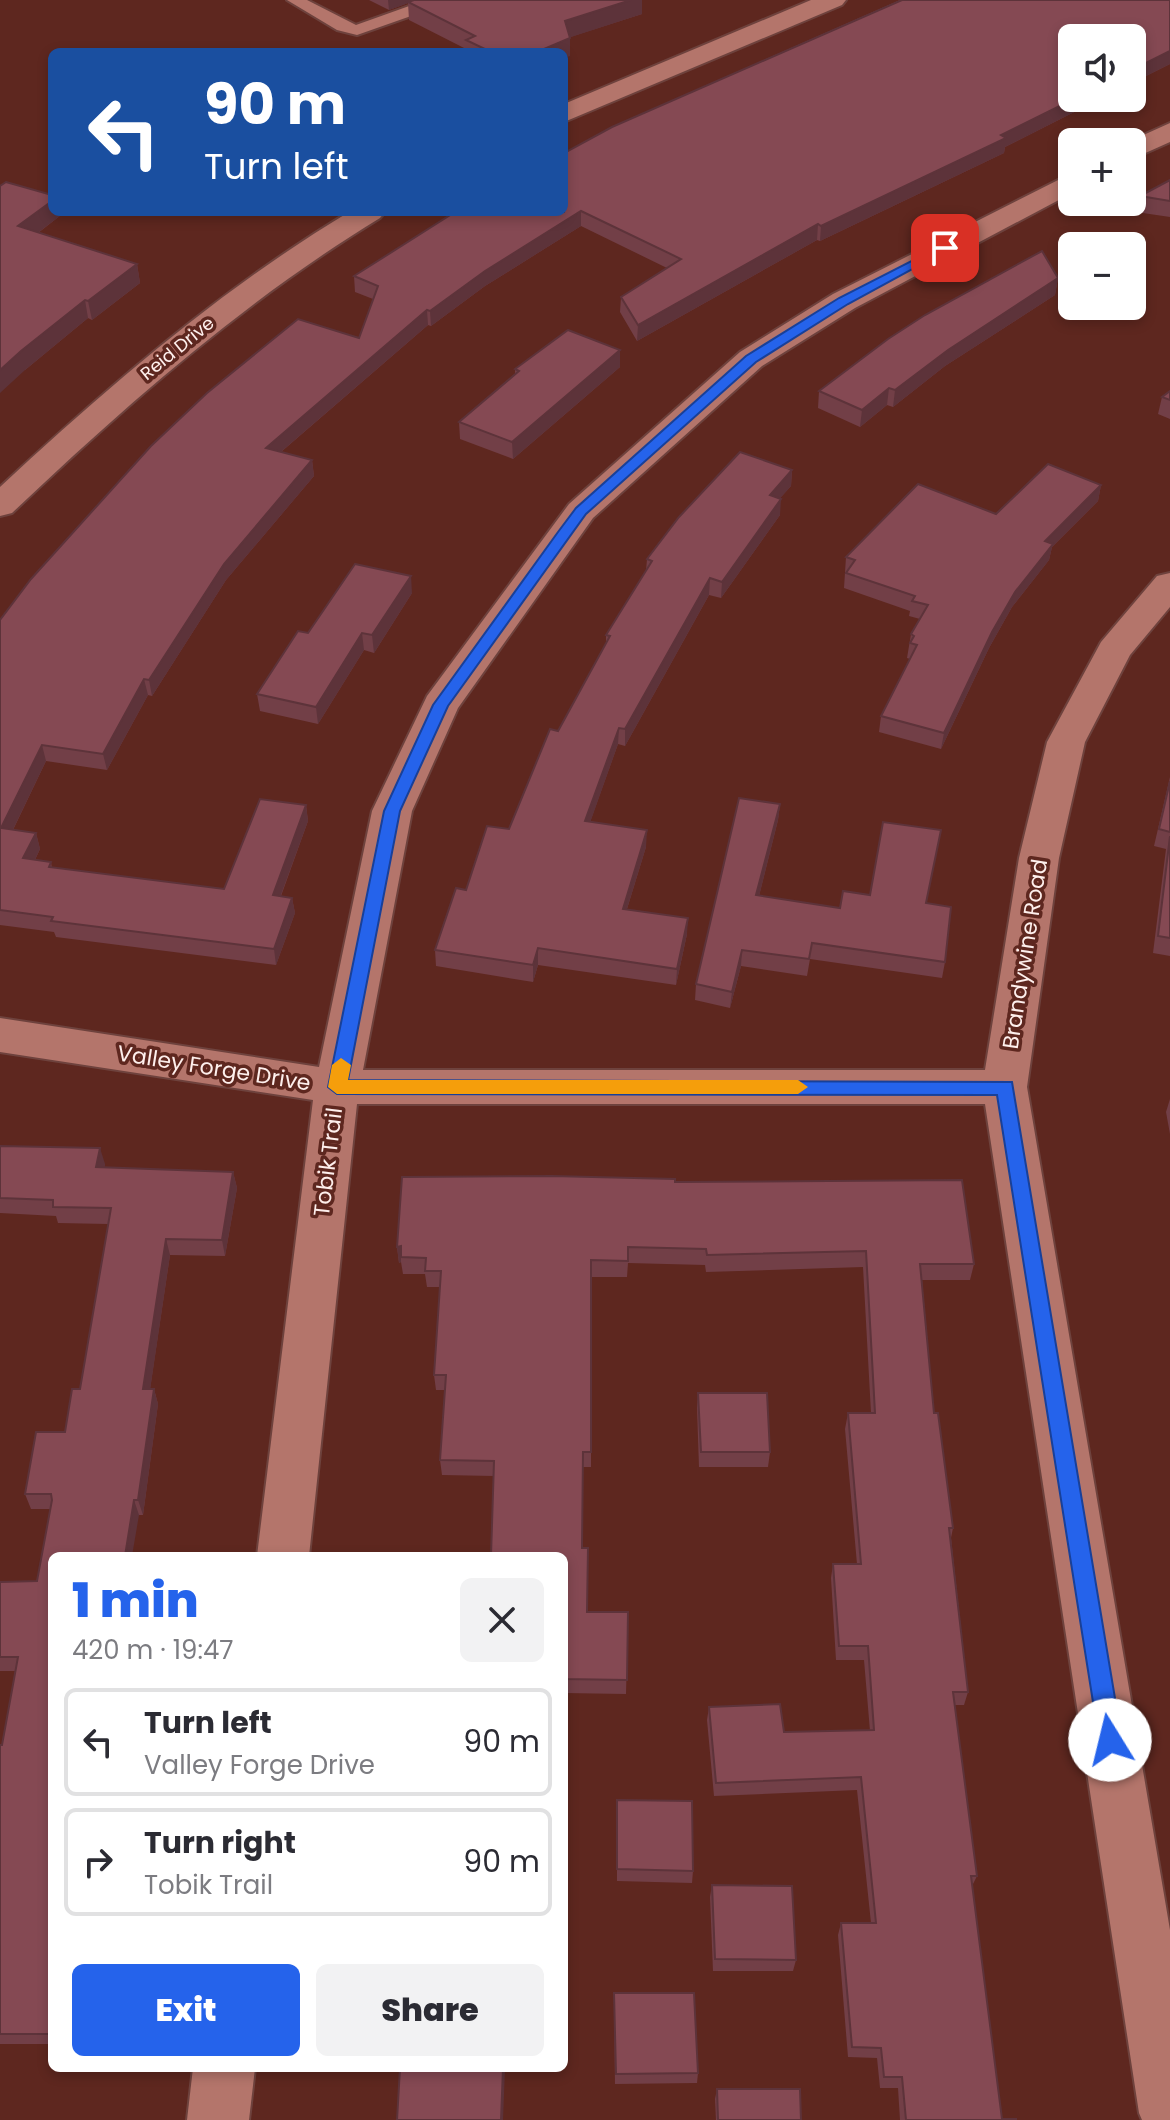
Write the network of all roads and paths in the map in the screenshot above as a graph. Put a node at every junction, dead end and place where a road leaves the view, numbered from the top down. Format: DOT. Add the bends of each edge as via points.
graph roads {
  1 [pos="295,0"];
  2 [pos="442,0"];
  3 [pos="833,0"];
  4 [pos="568,112"];
  5 [pos="1170,131"];
  6 [pos="1146,144"];
  7 [pos="1058,189"];
  8 [pos="363,216"];
  9 [pos="0,506"];
  10 [pos="1170,584"];
  11 [pos="0,1035"];
  12 [pos="337,1087"];
  13 [pos="1005,1087"];
  14 [pos="283,1552"];
  15 [pos="224,2072"];
  16 [pos="1170,2113"];
  17 [pos="218,2120"];
  1 -- 2 [label="lane" via="357,30"];
  3 -- 4 [label="street"];
  5 -- 6 [label="street"];
  7 -- 12 [label="street, Tobik Trail" via="844,301 751,359 581,511 440,705 392,811"];
  8 -- 9 [label="street, Reid Drive" via="310,246 181,342"];
  10 -- 13 [label="street, Brandywine Road" via="1114,650 1066,742 1039,858"];
  11 -- 12 [label="street, Valley Forge Drive"];
  12 -- 13 [label="street, Valley Forge Drive"];
  12 -- 14 [label="street, Tobik Trail"];
  13 -- 16 [label="street, Brandywine Road"];
  15 -- 17 [label="street"];
}
